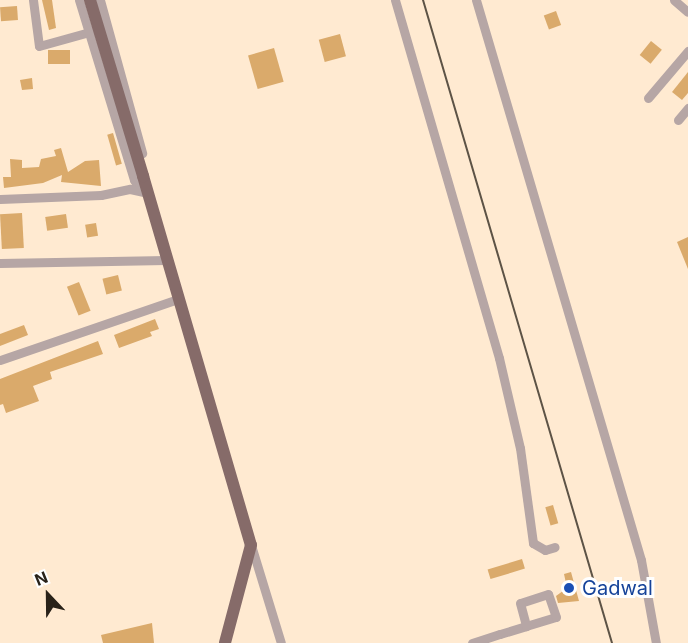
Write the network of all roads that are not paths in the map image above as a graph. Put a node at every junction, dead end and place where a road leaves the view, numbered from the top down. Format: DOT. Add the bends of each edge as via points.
graph roads {
  1 [pos="33,0"];
  2 [pos="79,0"];
  3 [pos="90,0"];
  4 [pos="100,0"];
  5 [pos="395,0"];
  6 [pos="476,0"];
  7 [pos="675,0"];
  8 [pos="688,12"];
  9 [pos="107,27"];
  10 [pos="89,32"];
  11 [pos="688,51"];
  12 [pos="648,98"];
  13 [pos="688,108"];
  14 [pos="678,120"];
  15 [pos="144,193"];
  16 [pos="0,199"];
  17 [pos="166,260"];
  18 [pos="0,263"];
  19 [pos="178,299"];
  20 [pos="0,360"];
  21 [pos="251,545"];
  22 [pos="555,547"];
  23 [pos="526,626"];
  24 [pos="225,643"];
  25 [pos="281,643"];
  26 [pos="472,643"];
  27 [pos="656,643"];
  1 -- 10 [label="street" via="39,46"];
  2 -- 10 [label="street"];
  3 -- 15 [label="main road, bridge"];
  4 -- 9 [label="street"];
  5 -- 22 [label="street" via="499,358 520,448 534,543 537,548"];
  6 -- 27 [label="street" via="641,560"];
  7 -- 8 [label="street"];
  9 -- 10 [label="street"];
  9 -- 15 [label="street" via="148,175"];
  10 -- 15 [label="street" via="134,180"];
  11 -- 12 [label="street"];
  13 -- 14 [label="street"];
  15 -- 16 [label="street"];
  15 -- 17 [label="main road"];
  17 -- 18 [label="street"];
  17 -- 19 [label="main road"];
  19 -- 20 [label="street"];
  19 -- 21 [label="main road" via="237,487"];
  21 -- 24 [label="main road"];
  21 -- 25 [label="street"];
  23 -- 26 [label="street"];
}
